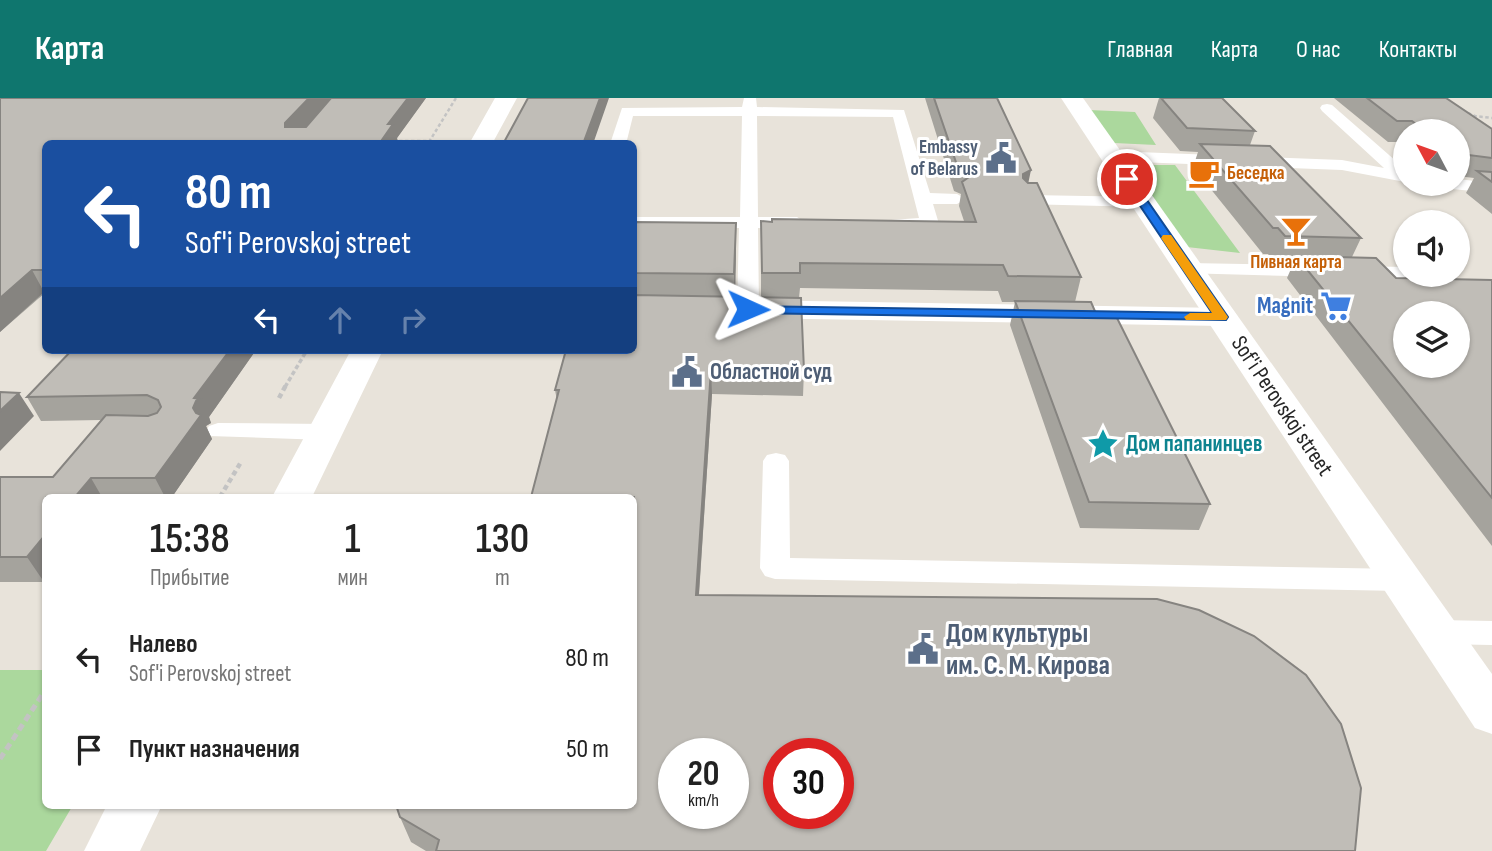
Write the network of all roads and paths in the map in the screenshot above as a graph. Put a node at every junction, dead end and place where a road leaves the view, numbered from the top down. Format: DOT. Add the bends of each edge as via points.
graph roads {
  1 [pos="456,98"];
  2 [pos="506,98"];
  3 [pos="1072,98"];
  4 [pos="750,106"];
  5 [pos="1327,108"];
  6 [pos="1449,108"];
  7 [pos="1492,118"];
  8 [pos="430,140"];
  9 [pos="482,140"];
  10 [pos="619,140"];
  11 [pos="1112,156"];
  12 [pos="1393,166"];
  13 [pos="1393,175"];
  14 [pos="1470,186"];
  15 [pos="1492,188"];
  16 [pos="923,198"];
  17 [pos="957,199"];
  18 [pos="1029,200"];
  19 [pos="1143,202"];
  20 [pos="637,222"];
  21 [pos="749,223"];
  22 [pos="818,223"];
  23 [pos="874,224"];
  24 [pos="1188,269"];
  25 [pos="1393,272"];
  26 [pos="735,309"];
  27 [pos="1222,317"];
  28 [pos="365,354"];
  29 [pos="218,431"];
  30 [pos="325,432"];
  31 [pos="776,461"];
  32 [pos="294,494"];
  33 [pos="1401,580"];
  34 [pos="1437,632"];
  35 [pos="1492,633"];
  36 [pos="42,695"];
  37 [pos="1492,713"];
  38 [pos="0,759"];
  39 [pos="133,809"];
  40 [pos="112,851"];
  1 -- 8 [label="path"];
  2 -- 9 [label="street"];
  3 -- 11 [label="street, Sof'i Perovskoj street"];
  4 -- 10 [label="lane" via="627,111"];
  4 -- 16 [label="lane" via="899,113"];
  4 -- 21 [label="lane"];
  5 -- 12 [label="lane"];
  6 -- 7 [label="path"];
  11 -- 13 [label="lane" via="1342,165"];
  11 -- 19 [label="street, Sof'i Perovskoj street"];
  14 -- 15 [label="lane"];
  16 -- 17 [label="lane"];
  16 -- 23 [label="lane" via="930,224"];
  18 -- 19 [label="lane"];
  19 -- 24 [label="street, Sof'i Perovskoj street"];
  20 -- 21 [label="lane"];
  21 -- 22 [label="lane"];
  21 -- 26 [label="lane"];
  24 -- 25 [label="lane"];
  24 -- 27 [label="street, Sof'i Perovskoj street"];
  26 -- 27 [label="street"];
  27 -- 33 [label="street, Sof'i Perovskoj street"];
  28 -- 30 [label="street"];
  29 -- 30 [label="lane"];
  30 -- 32 [label="street"];
  31 -- 33 [label="lane" via="775,568"];
  33 -- 34 [label="street, Sof'i Perovskoj street"];
  34 -- 35 [label="lane"];
  34 -- 37 [label="street, Sof'i Perovskoj street"];
  36 -- 38 [label="path"];
  39 -- 40 [label="street"];
}
